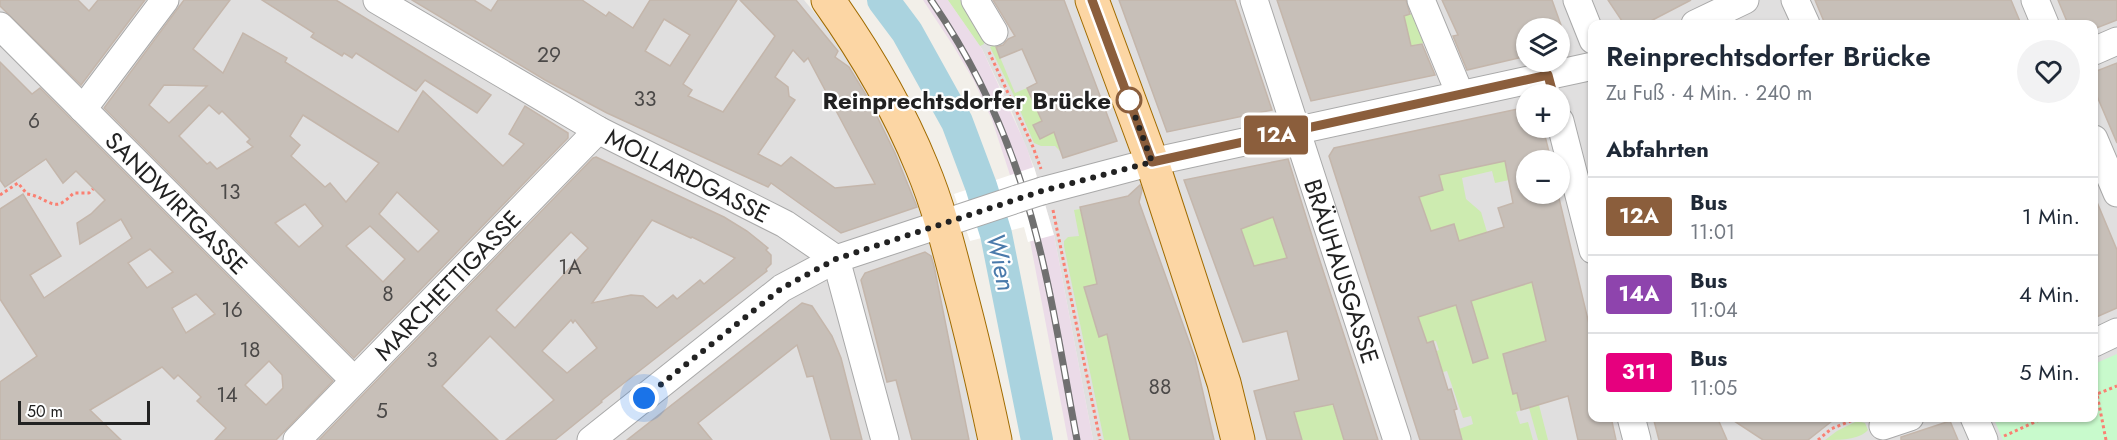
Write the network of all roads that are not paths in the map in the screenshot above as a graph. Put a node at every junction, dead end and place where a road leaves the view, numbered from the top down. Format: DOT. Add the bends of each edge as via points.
graph roads {
  1 [pos="165,0"];
  2 [pos="377,0"];
  3 [pos="828,0"];
  4 [pos="975,0"];
  5 [pos="1092,0"];
  6 [pos="1254,0"];
  7 [pos="1421,0"];
  8 [pos="1577,0"];
  9 [pos="1745,0"];
  10 [pos="1795,0"];
  11 [pos="2035,0"];
  12 [pos="1703,20"];
  13 [pos="1804,20"];
  14 [pos="2043,20"];
  15 [pos="0,26"];
  16 [pos="1588,28"];
  17 [pos="994,32"];
  18 [pos="2117,41"];
  19 [pos="2098,49"];
  20 [pos="1588,68"];
  21 [pos="1553,84"];
  22 [pos="1516,88"];
  23 [pos="1460,94"];
  24 [pos="83,109"];
  25 [pos="598,130"];
  26 [pos="1296,130"];
  27 [pos="1564,138"];
  28 [pos="2098,148"];
  29 [pos="1152,162"];
  30 [pos="2117,193"];
  31 [pos="952,220"];
  32 [pos="1588,230"];
  33 [pos="836,259"];
  34 [pos="2117,332"];
  35 [pos="2098,341"];
  36 [pos="354,380"];
  37 [pos="1632,422"];
  38 [pos="1976,422"];
  39 [pos="606,435"];
  40 [pos="297,440"];
  41 [pos="885,440"];
  42 [pos="994,440"];
  43 [pos="1238,440"];
  44 [pos="1396,440"];
  45 [pos="1637,440"];
  46 [pos="1984,440"];
  1 -- 24 [label="street"];
  2 -- 25 [label="street, MOLLARDGASSE"];
  3 -- 31 [label="main road" via="880,82"];
  4 -- 17 [label="street"];
  5 -- 29 [label="main road"];
  6 -- 26 [label="street, BRÄUHAUSGASSE"];
  7 -- 23 [label="street"];
  8 -- 16 [label="street"];
  9 -- 12 [label="street"];
  10 -- 13 [label="street"];
  11 -- 14 [label="street"];
  15 -- 24 [label="street, SANDWIRTGASSE"];
  18 -- 19 [label="street"];
  20 -- 21 [label="street"];
  22 -- 23 [label="street"];
  23 -- 26 [label="street"];
  24 -- 36 [label="street, SANDWIRTGASSE"];
  25 -- 33 [label="street, MOLLARDGASSE" via="785,224"];
  25 -- 36 [label="street, MARCHETTIGASSE"];
  26 -- 29 [label="street"];
  26 -- 44 [label="street, BRÄUHAUSGASSE"];
  27 -- 32 [label="street"];
  28 -- 30 [label="street"];
  29 -- 31 [label="street, bridge"];
  29 -- 43 [label="main road" via="1224,383"];
  31 -- 33 [label="street"];
  31 -- 42 [label="main road"];
  33 -- 39 [label="street" via="782,288"];
  33 -- 41 [label="street"];
  34 -- 35 [label="street"];
  36 -- 40 [label="street, MARCHETTIGASSE"];
  37 -- 45 [label="street"];
  38 -- 46 [label="street"];
}
